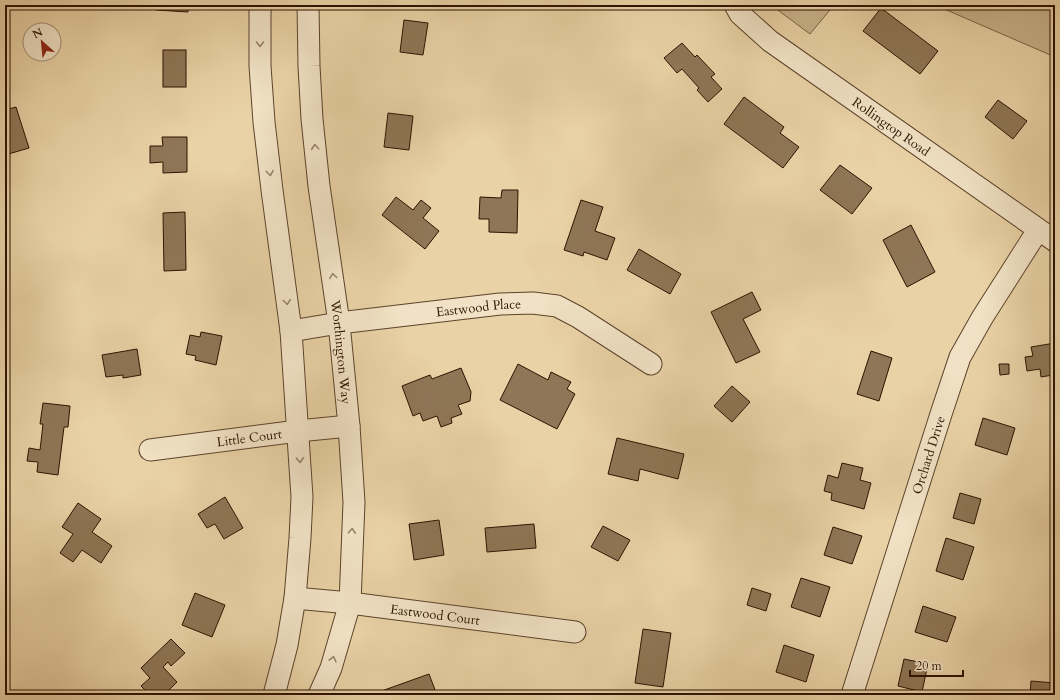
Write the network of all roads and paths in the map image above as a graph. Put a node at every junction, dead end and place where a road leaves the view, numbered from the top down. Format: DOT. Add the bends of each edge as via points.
graph roads {
  1 [pos="261,5"];
  2 [pos="308,5"];
  3 [pos="735,5"];
  4 [pos="1038,230"];
  5 [pos="1055,241"];
  6 [pos="339,323"];
  7 [pos="291,331"];
  8 [pos="651,364"];
  9 [pos="349,426"];
  10 [pos="298,431"];
  11 [pos="150,450"];
  12 [pos="295,598"];
  13 [pos="350,603"];
  14 [pos="575,632"];
  15 [pos="274,695"];
  16 [pos="319,695"];
  17 [pos="852,695"];
  1 -- 7 [label="street, one-way" via="260,66 264,122"];
  6 -- 2 [label="street, Worthington Way, one-way" via="319,186 311,104"];
  3 -- 4 [label="street, Rollingtop Road" via="740,14 770,41"];
  4 -- 5 [label="street, Rollingtop Road"];
  4 -- 17 [label="street, Orchard Drive" via="960,357"];
  6 -- 7 [label="street, Eastwood Place"];
  6 -- 8 [label="street, Eastwood Place" via="500,304 533,303 557,306"];
  6 -- 9 [label="street, Worthington Way"];
  7 -- 10 [label="street"];
  9 -- 10 [label="street, Little Court"];
  13 -- 9 [label="street, Worthington Way, one-way" via="354,502"];
  10 -- 11 [label="street, Little Court"];
  10 -- 12 [label="street, one-way" via="302,497"];
  12 -- 13 [label="street, Eastwood Court"];
  12 -- 15 [label="street" via="287,645"];
  13 -- 14 [label="street, Eastwood Court"];
  16 -- 13 [label="street, Worthington Way, one-way" via="331,668"];
}
